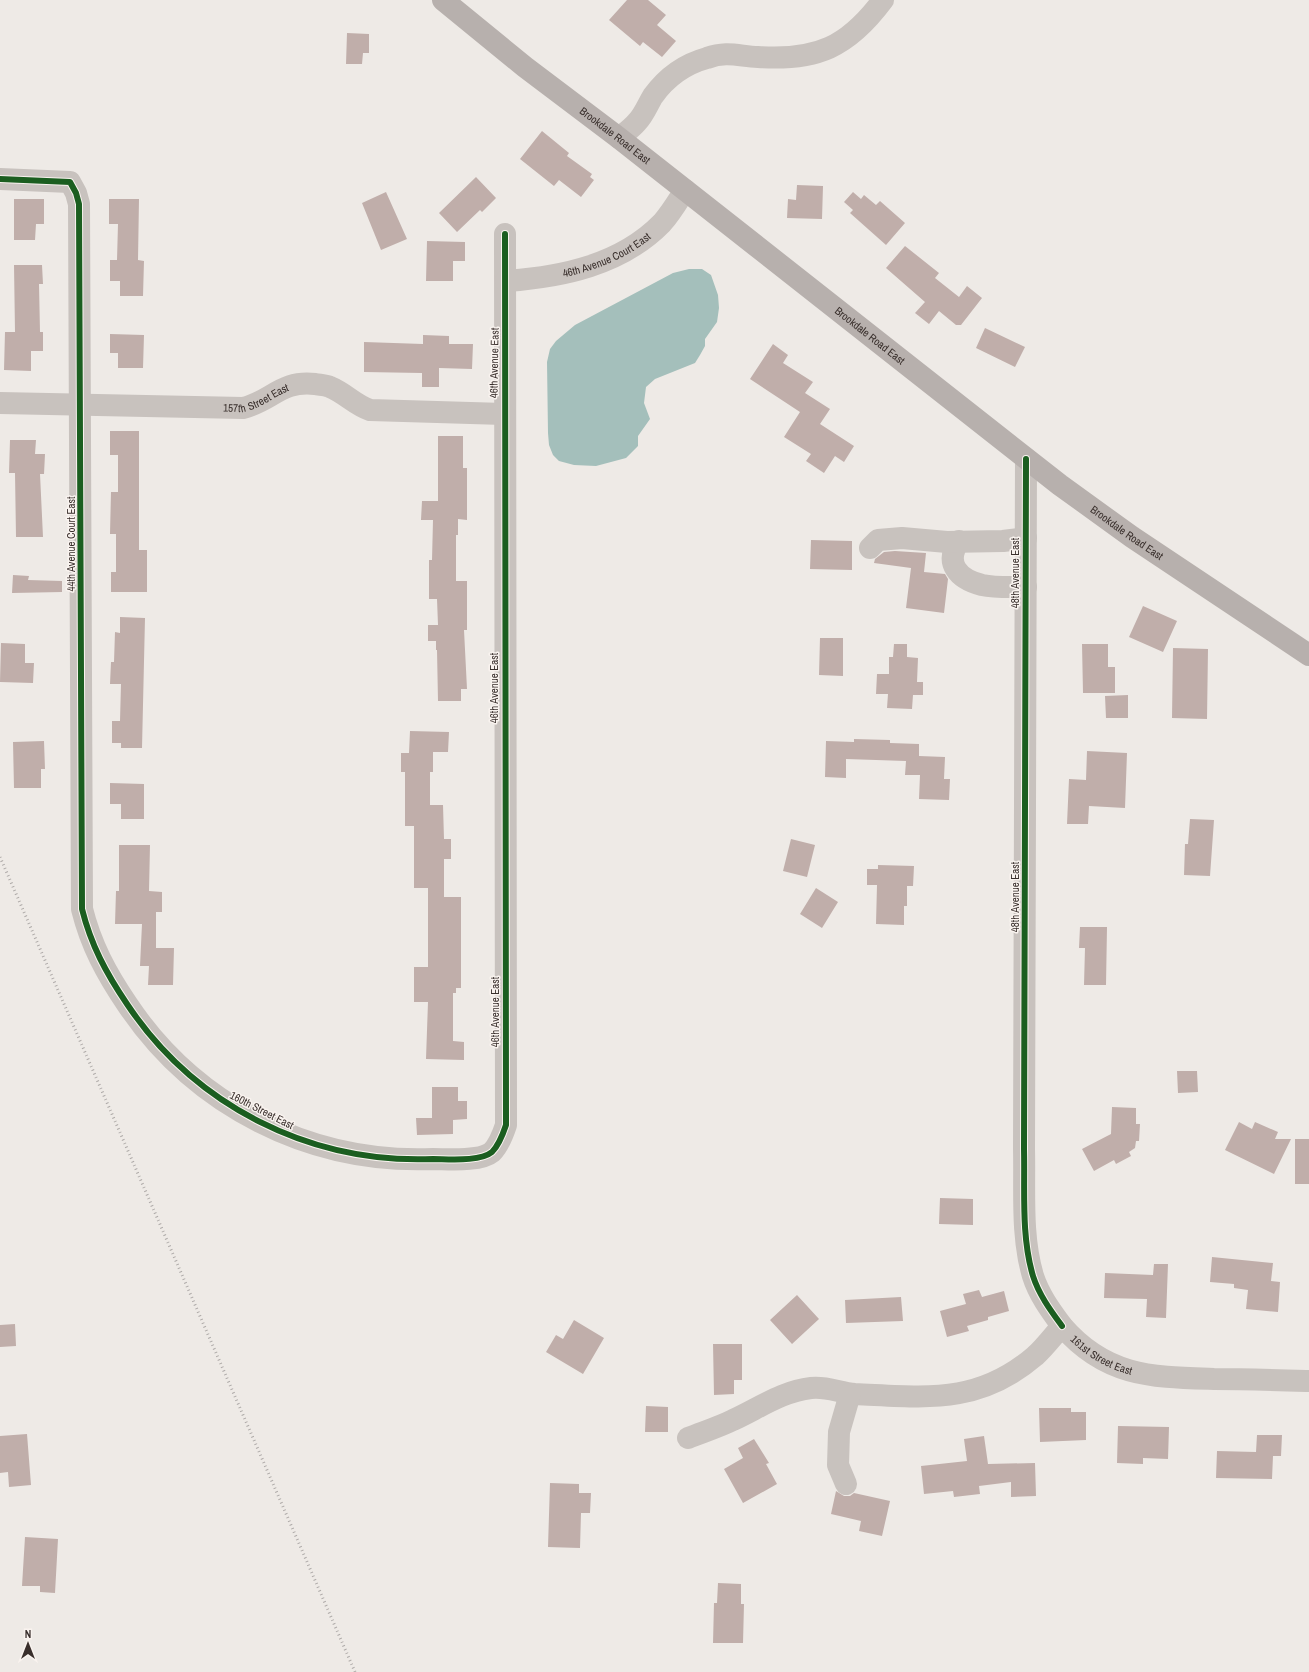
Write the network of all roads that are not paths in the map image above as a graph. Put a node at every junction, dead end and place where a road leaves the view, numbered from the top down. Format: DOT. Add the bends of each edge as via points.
graph roads {
  1 [pos="443,0"];
  2 [pos="883,0"];
  3 [pos="619,138"];
  4 [pos="0,179"];
  5 [pos="685,190"];
  6 [pos="504,234"];
  7 [pos="506,281"];
  8 [pos="0,402"];
  9 [pos="80,403"];
  10 [pos="504,414"];
  11 [pos="1026,459"];
  12 [pos="1026,538"];
  13 [pos="959,541"];
  14 [pos="870,548"];
  15 [pos="1026,587"];
  16 [pos="1309,655"];
  17 [pos="82,909"];
  18 [pos="499,1140"];
  19 [pos="1062,1326"];
  20 [pos="1309,1381"];
  21 [pos="850,1394"];
  22 [pos="688,1438"];
  23 [pos="846,1484"];
  1 -- 3 [label="main road, Brookdale Road East" via="525,67"];
  2 -- 3 [label="street" via="868,21 850,37 824,51 785,57 757,57 732,53 706,58 683,68 667,80 654,95 638,122"];
  3 -- 5 [label="main road, Brookdale Road East"];
  4 -- 9 [label="street, 44th Avenue Court East" via="70,182 76,193 80,216"];
  5 -- 7 [label="street, 46th Avenue Court East" via="662,223 630,249 584,270 541,279"];
  5 -- 11 [label="main road, Brookdale Road East"];
  6 -- 7 [label="street, 46th Avenue East"];
  7 -- 10 [label="street, 46th Avenue East"];
  8 -- 9 [label="street, 157th Street East"];
  9 -- 10 [label="street, 157th Street East" via="243,408 260,402 287,386 308,383 328,386 370,410"];
  9 -- 17 [label="street, 44th Avenue Court East"];
  10 -- 18 [label="street, 46th Avenue East" via="506,1126"];
  11 -- 12 [label="street, 48th Avenue East"];
  11 -- 16 [label="main road, Brookdale Road East" via="1132,536"];
  12 -- 13 [label="street"];
  12 -- 15 [label="street, 48th Avenue East"];
  13 -- 14 [label="street" via="902,538 878,540"];
  13 -- 15 [label="street" via="953,550 952,559 954,569 962,576 981,585"];
  15 -- 19 [label="street, 48th Avenue East" via="1024,1149 1027,1244 1034,1277 1044,1300"];
  17 -- 18 [label="street, 160th Street East" via="88,934 99,959 138,1021 189,1075 223,1102 308,1142 329,1149 372,1156 416,1160 480,1158 491,1152"];
  19 -- 20 [label="street, 161st Street East" via="1073,1339 1093,1354 1137,1373 1164,1377"];
  19 -- 21 [label="street, 161st Street East" via="1037,1355 1015,1372 991,1385 967,1393 925,1397"];
  21 -- 22 [label="street, 161st Street East" via="824,1387 790,1392 732,1421"];
  21 -- 23 [label="street" via="839,1432 838,1465"];
}
